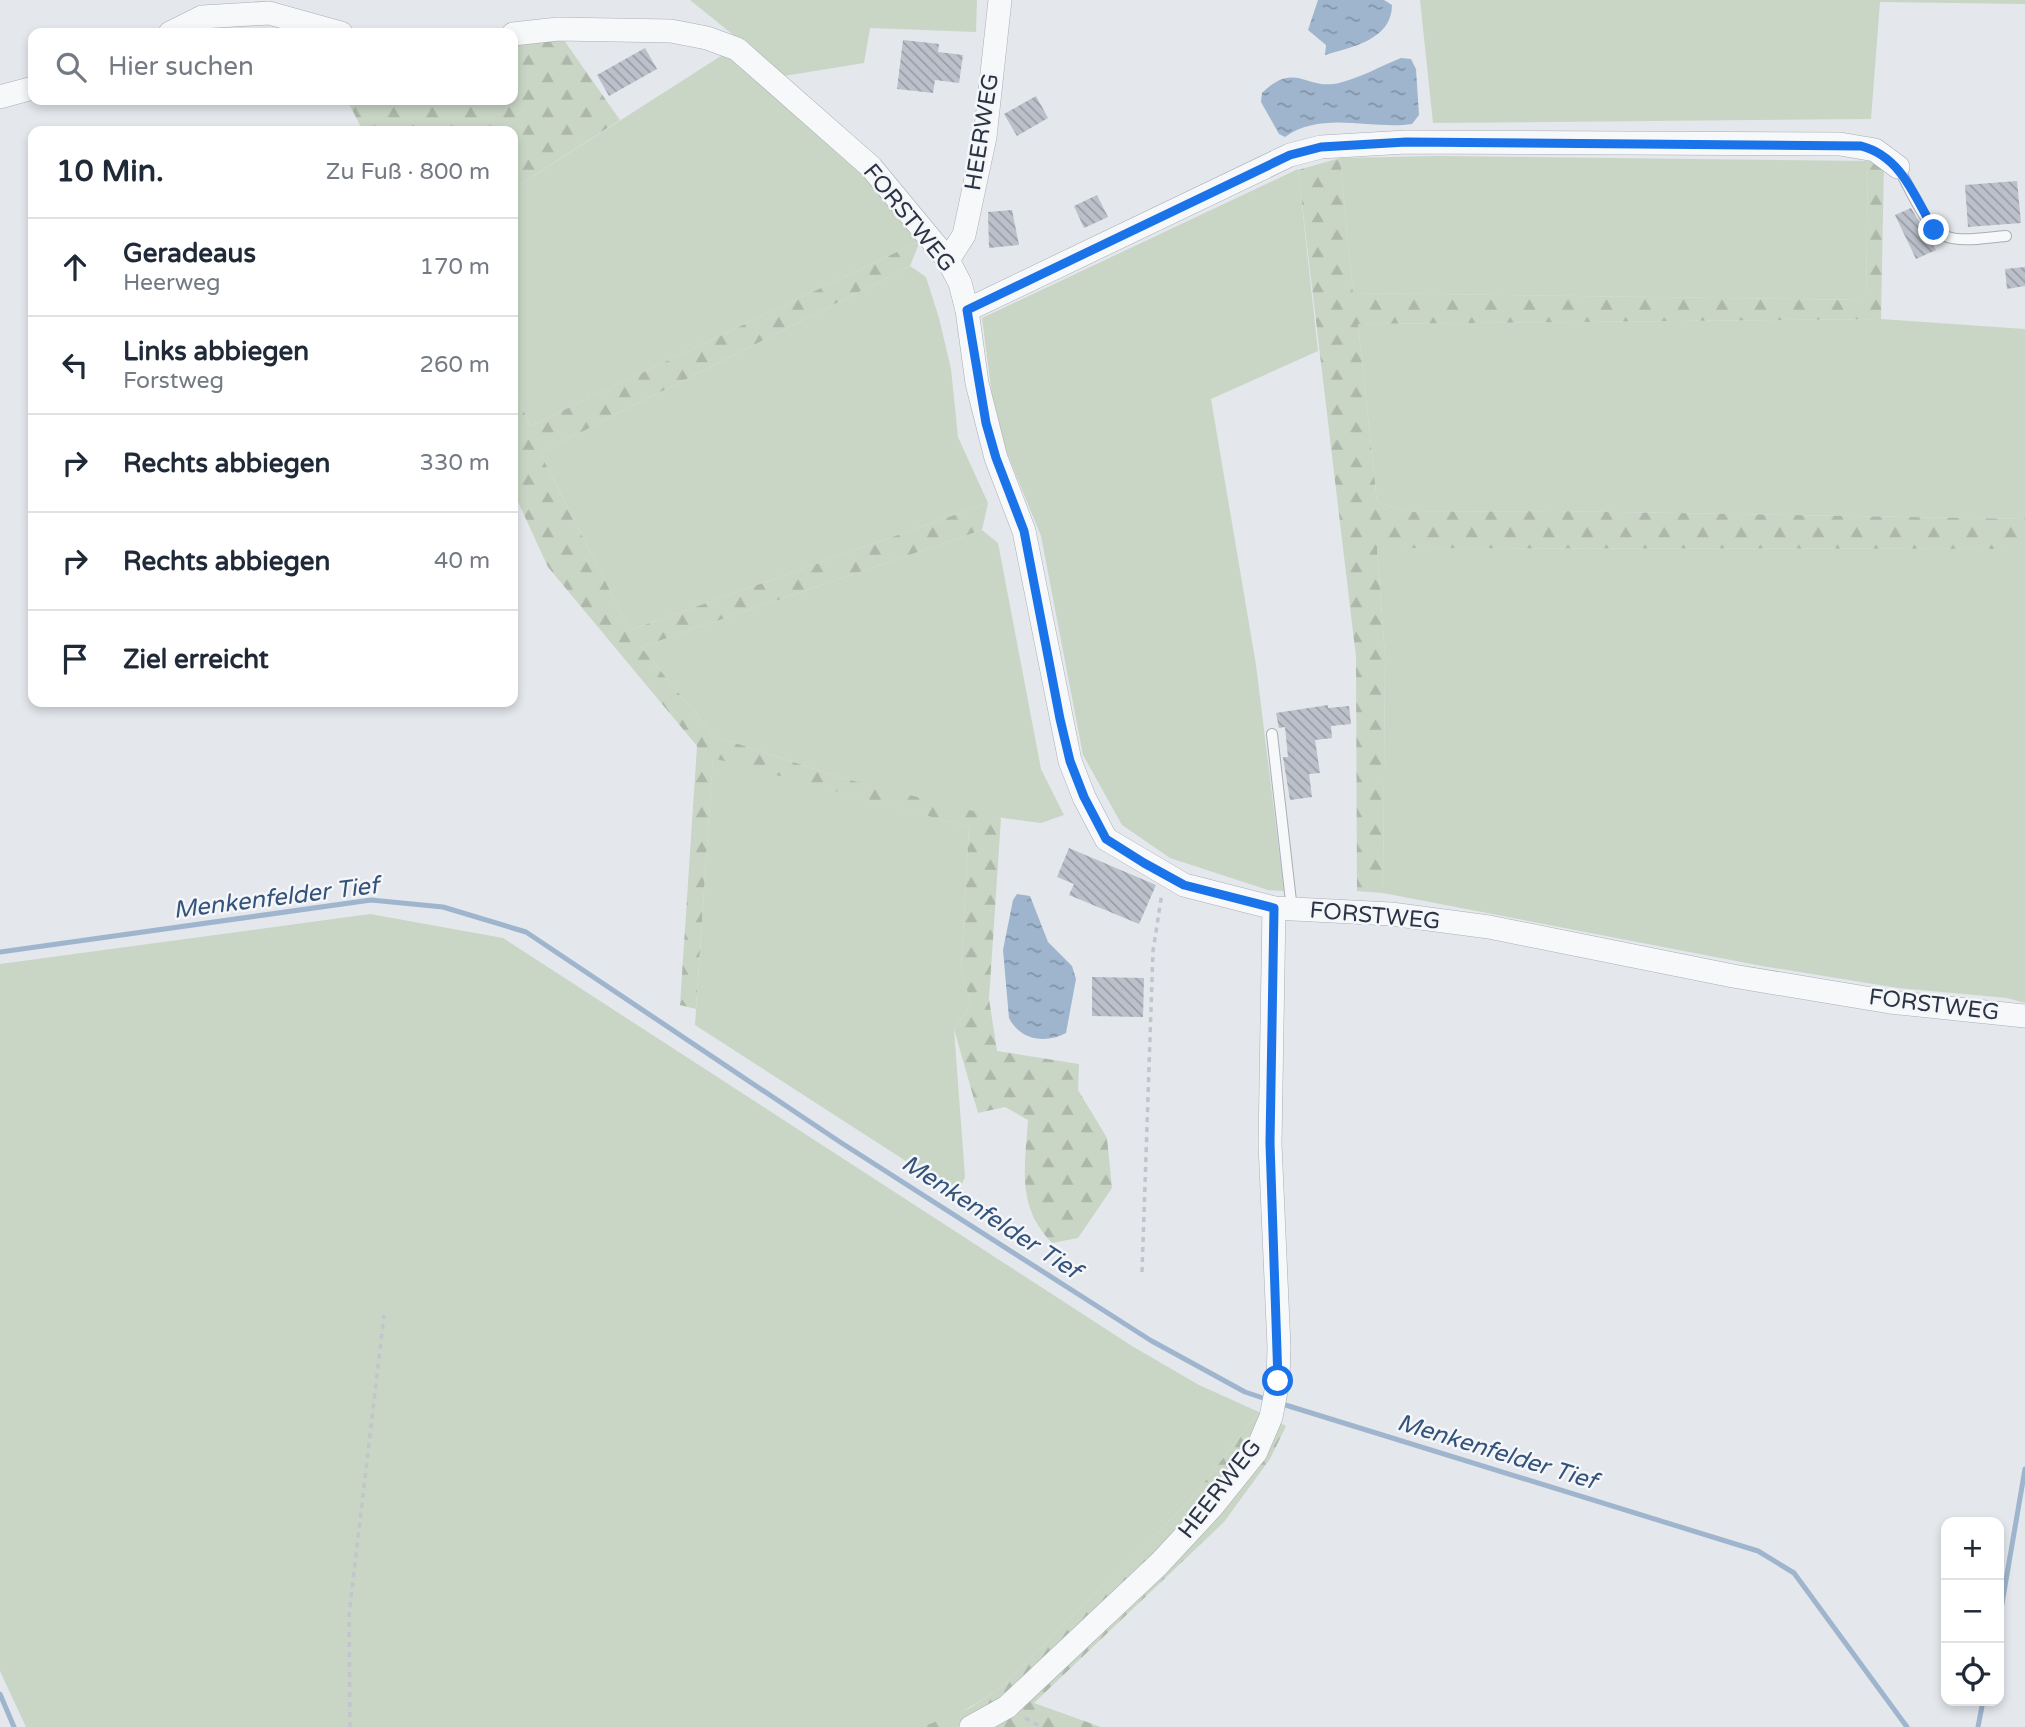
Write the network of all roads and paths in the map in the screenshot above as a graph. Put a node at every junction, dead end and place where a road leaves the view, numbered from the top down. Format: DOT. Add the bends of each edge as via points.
graph roads {
  1 [pos="1000,0"];
  2 [pos="180,28"];
  3 [pos="323,28"];
  4 [pos="518,33"];
  5 [pos="28,89"];
  6 [pos="0,97"];
  7 [pos="1898,167"];
  8 [pos="2006,236"];
  9 [pos="948,260"];
  10 [pos="967,310"];
  11 [pos="1272,734"];
  12 [pos="1165,875"];
  13 [pos="1283,909"];
  14 [pos="2025,1016"];
  15 [pos="1142,1272"];
  16 [pos="384,1315"];
  17 [pos="351,1727"];
  18 [pos="971,1727"];
  1 -- 9 [label="street, HEERWEG" via="985,137 964,235"];
  2 -- 3 [label="street" via="202,17 269,13"];
  4 -- 9 [label="street, FORSTWEG" via="558,29 671,31 737,49 871,167"];
  5 -- 6 [label="street"];
  7 -- 8 [label="lane" via="1934,230 1965,239"];
  7 -- 10 [label="street" via="1875,150 1840,144 1406,142 1321,147 1290,155"];
  9 -- 10 [label="street, FORSTWEG"];
  10 -- 12 [label="street, FORSTWEG" via="986,423 1024,531 1070,761 1106,839"];
  11 -- 13 [label="lane"];
  12 -- 13 [label="street, FORSTWEG" via="1184,885"];
  12 -- 15 [label="path" via="1153,951"];
  13 -- 14 [label="street, FORSTWEG" via="1391,914 1489,927 1733,976 1890,1002"];
  13 -- 18 [label="street, HEERWEG" via="1270,1143 1278,1381 1271,1417 1256,1452 1158,1564 1007,1707"];
  16 -- 17 [label="path" via="349,1615"];
}
